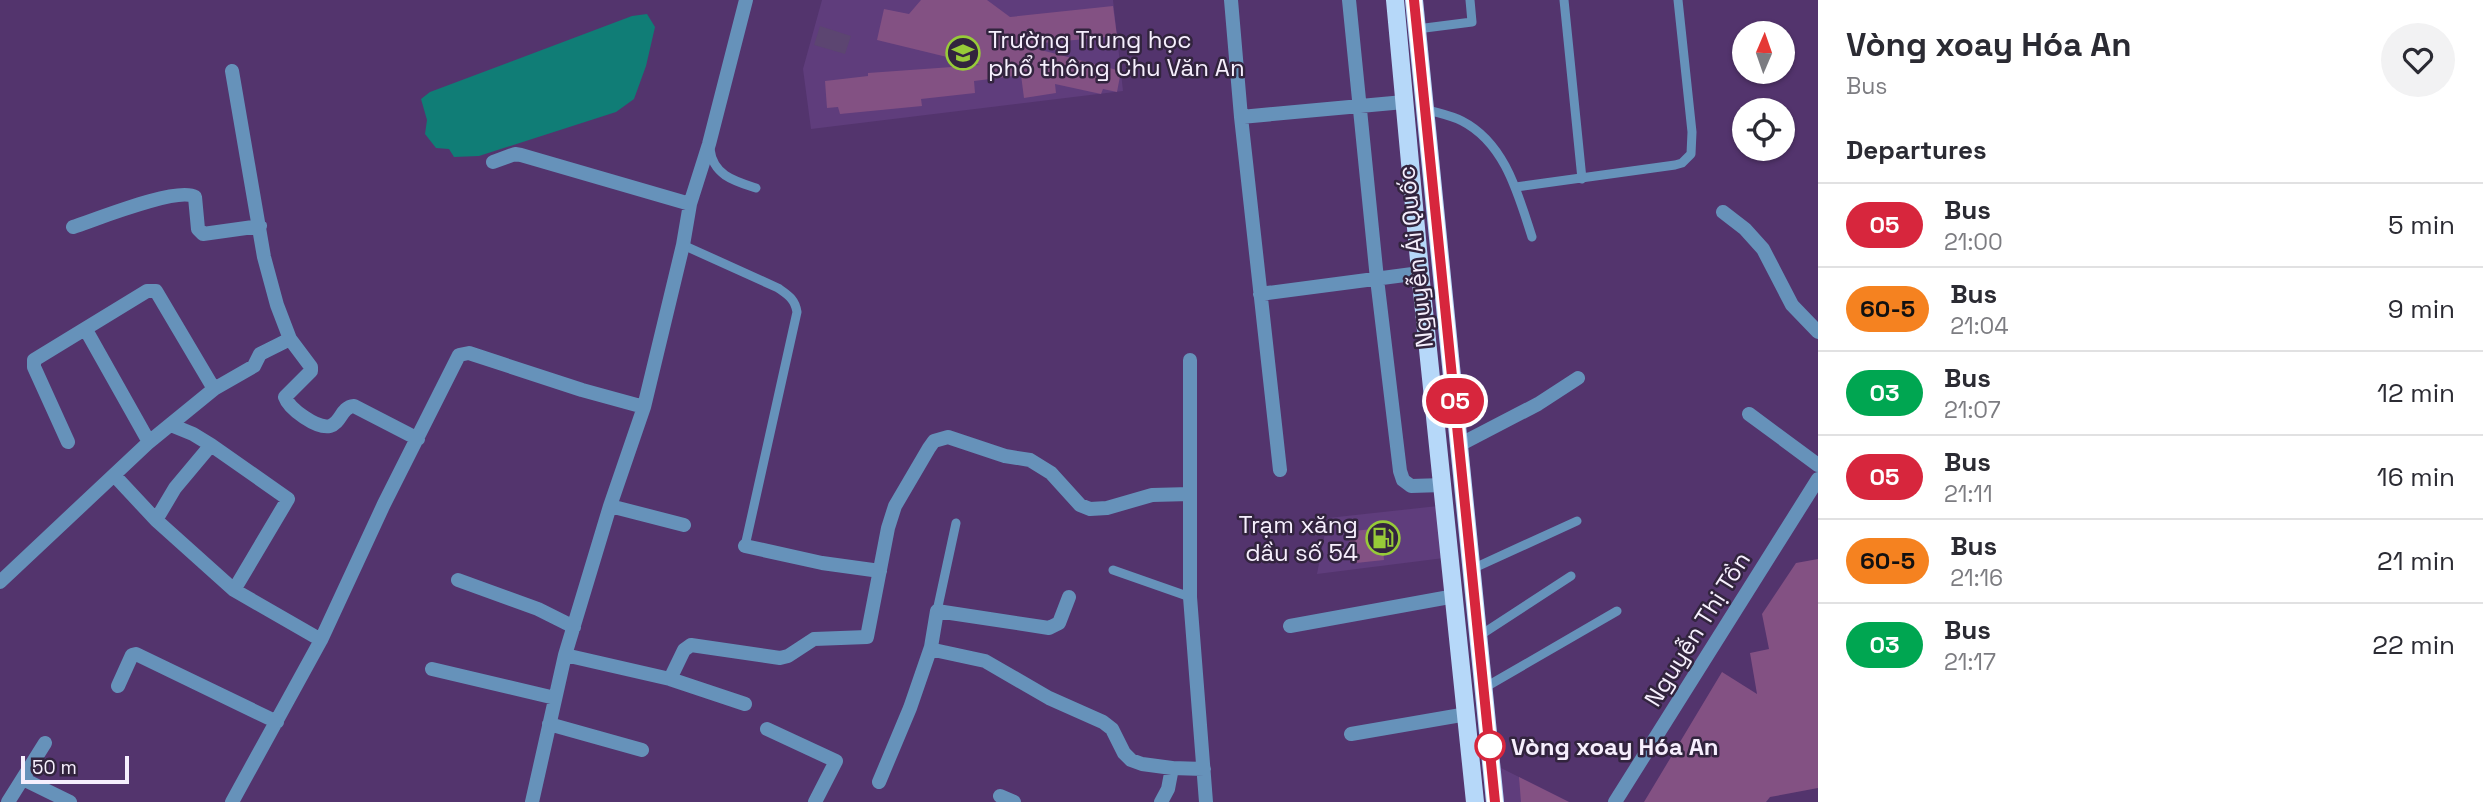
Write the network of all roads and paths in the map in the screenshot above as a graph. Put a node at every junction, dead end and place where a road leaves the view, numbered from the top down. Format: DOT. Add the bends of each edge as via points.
graph roads {
  1 [pos="746,0"];
  2 [pos="1231,0"];
  3 [pos="1349,0"];
  4 [pos="1395,0"];
  5 [pos="1414,0"];
  6 [pos="1470,0"];
  7 [pos="1564,0"];
  8 [pos="1678,0"];
  9 [pos="1417,29"];
  10 [pos="232,71"];
  11 [pos="1404,102"];
  12 [pos="1359,106"];
  13 [pos="1425,109"];
  14 [pos="1241,117"];
  15 [pos="709,144"];
  16 [pos="493,162"];
  17 [pos="1583,178"];
  18 [pos="1516,187"];
  19 [pos="756,188"];
  20 [pos="690,204"];
  21 [pos="1723,212"];
  22 [pos="260,226"];
  23 [pos="73,227"];
  24 [pos="1532,237"];
  25 [pos="683,245"];
  26 [pos="1420,273"];
  27 [pos="1377,279"];
  28 [pos="1260,294"];
  29 [pos="86,330"];
  30 [pos="1818,332"];
  31 [pos="290,339"];
  32 [pos="1190,360"];
  33 [pos="1578,378"];
  34 [pos="214,389"];
  35 [pos="644,407"];
  36 [pos="1749,414"];
  37 [pos="171,425"];
  38 [pos="418,439"];
  39 [pos="68,442"];
  40 [pos="149,442"];
  41 [pos="211,445"];
  42 [pos="1459,446"];
  43 [pos="1818,465"];
  44 [pos="1280,470"];
  45 [pos="114,475"];
  46 [pos="1818,479"];
  47 [pos="1443,485"];
  48 [pos="1191,494"];
  49 [pos="610,506"];
  50 [pos="156,520"];
  51 [pos="1577,521"];
  52 [pos="1467,522"];
  53 [pos="956,523"];
  54 [pos="1446,523"];
  55 [pos="684,525"];
  56 [pos="745,546"];
  57 [pos="1472,569"];
  58 [pos="1113,570"];
  59 [pos="880,571"];
  60 [pos="1571,576"];
  61 [pos="458,580"];
  62 [pos="0,582"];
  63 [pos="234,590"];
  64 [pos="1455,596"];
  65 [pos="1069,597"];
  66 [pos="1190,597"];
  67 [pos="937,611"];
  68 [pos="1616,611"];
  69 [pos="1290,626"];
  70 [pos="574,627"];
  71 [pos="1479,636"];
  72 [pos="321,639"];
  73 [pos="931,647"];
  74 [pos="565,655"];
  75 [pos="432,669"];
  76 [pos="670,679"];
  77 [pos="118,686"];
  78 [pos="1484,688"];
  79 [pos="555,698"];
  80 [pos="745,704"];
  81 [pos="1467,714"];
  82 [pos="277,722"];
  83 [pos="549,724"];
  84 [pos="767,729"];
  85 [pos="1351,734"];
  86 [pos="45,743"];
  87 [pos="642,750"];
  88 [pos="1172,768"];
  89 [pos="1204,769"];
  90 [pos="23,779"];
  91 [pos="878,782"];
  92 [pos="8,802"];
  93 [pos="70,802"];
  94 [pos="232,802"];
  95 [pos="533,802"];
  96 [pos="815,802"];
  97 [pos="1161,802"];
  98 [pos="1206,802"];
  99 [pos="1475,802"];
  100 [pos="1495,802"];
  101 [pos="1615,802"];
  1 -- 15 [label="street"];
  2 -- 14 [label="street"];
  3 -- 12 [label="street"];
  4 -- 11 [label="main road, Nguyễn Ái Quốc"];
  5 -- 9 [label="main road, Nguyễn Ái Quốc"];
  6 -- 9 [label="lane" via="1472,22"];
  7 -- 17 [label="lane"];
  8 -- 17 [label="lane" via="1691,154 1675,165"];
  9 -- 13 [label="main road, Nguyễn Ái Quốc"];
  10 -- 22 [label="street"];
  11 -- 12 [label="street"];
  11 -- 26 [label="main road, Nguyễn Ái Quốc"];
  12 -- 14 [label="street"];
  12 -- 27 [label="street"];
  13 -- 18 [label="lane" via="1475,129 1497,154"];
  13 -- 42 [label="main road, Nguyễn Ái Quốc"];
  14 -- 28 [label="street"];
  15 -- 19 [label="lane" via="716,168"];
  15 -- 20 [label="street"];
  16 -- 20 [label="street" via="521,155"];
  17 -- 18 [label="lane"];
  18 -- 24 [label="lane"];
  20 -- 25 [label="street"];
  21 -- 30 [label="street" via="1763,249 1792,305"];
  22 -- 23 [label="street" via="203,234 198,229 195,197 187,193 168,195"];
  22 -- 31 [label="street" via="264,257"];
  25 -- 35 [label="street"];
  25 -- 56 [label="lane" via="778,289 796,304"];
  26 -- 27 [label="street"];
  26 -- 47 [label="main road, Nguyễn Ái Quốc"];
  27 -- 28 [label="street"];
  27 -- 47 [label="street" via="1401,476 1410,486"];
  28 -- 44 [label="street"];
  29 -- 34 [label="street" via="144,292 156,291"];
  29 -- 39 [label="street" via="33,363"];
  29 -- 40 [label="street"];
  31 -- 34 [label="street" via="260,354 254,366"];
  31 -- 38 [label="street" via="311,367 285,397 300,415 328,426 354,406"];
  32 -- 48 [label="street"];
  33 -- 42 [label="street"];
  34 -- 37 [label="street"];
  35 -- 38 [label="street" via="465,353 459,355"];
  35 -- 49 [label="street"];
  36 -- 43 [label="street"];
  37 -- 40 [label="street"];
  37 -- 41 [label="street"];
  38 -- 72 [label="street"];
  40 -- 45 [label="street"];
  41 -- 50 [label="street" via="175,488"];
  41 -- 63 [label="street" via="288,499"];
  42 -- 52 [label="main road, Nguyễn Ái Quốc"];
  45 -- 50 [label="street"];
  45 -- 62 [label="street"];
  46 -- 101 [label="street, Nguyễn Thị Tồn"];
  47 -- 54 [label="main road, Nguyễn Ái Quốc"];
  48 -- 59 [label="street" via="1152,495 1090,509 1030,460 1004,456 961,439 939,438 895,506"];
  48 -- 66 [label="street"];
  49 -- 55 [label="street"];
  49 -- 70 [label="street"];
  50 -- 63 [label="street"];
  51 -- 57 [label="lane"];
  52 -- 54 [label="main road"];
  52 -- 57 [label="main road, Nguyễn Ái Quốc"];
  53 -- 67 [label="lane"];
  54 -- 64 [label="main road, Nguyễn Ái Quốc"];
  56 -- 59 [label="street"];
  57 -- 71 [label="main road, Nguyễn Ái Quốc"];
  58 -- 66 [label="lane"];
  59 -- 76 [label="street" via="867,637 814,639 780,658 691,645 681,654"];
  60 -- 71 [label="lane"];
  61 -- 70 [label="street"];
  63 -- 72 [label="street"];
  64 -- 69 [label="street"];
  64 -- 81 [label="main road, Nguyễn Ái Quốc"];
  65 -- 67 [label="street" via="1059,623 1049,628"];
  66 -- 89 [label="street"];
  67 -- 73 [label="street"];
  68 -- 78 [label="lane"];
  70 -- 74 [label="street"];
  71 -- 78 [label="main road, Nguyễn Ái Quốc"];
  72 -- 82 [label="street"];
  73 -- 88 [label="street" via="985,661 1103,722 1131,760"];
  73 -- 91 [label="street"];
  74 -- 76 [label="street"];
  74 -- 79 [label="street"];
  75 -- 79 [label="street"];
  76 -- 80 [label="street"];
  77 -- 82 [label="street" via="136,654"];
  78 -- 100 [label="main road, Nguyễn Ái Quốc"];
  79 -- 83 [label="street"];
  81 -- 85 [label="street"];
  81 -- 99 [label="main road, Nguyễn Ái Quốc"];
  82 -- 94 [label="street"];
  83 -- 87 [label="street"];
  83 -- 95 [label="street"];
  84 -- 96 [label="street" via="836,761"];
  86 -- 90 [label="street"];
  88 -- 89 [label="street"];
  88 -- 97 [label="street"];
  89 -- 98 [label="street"];
  90 -- 92 [label="street"];
  90 -- 93 [label="street"];
}
